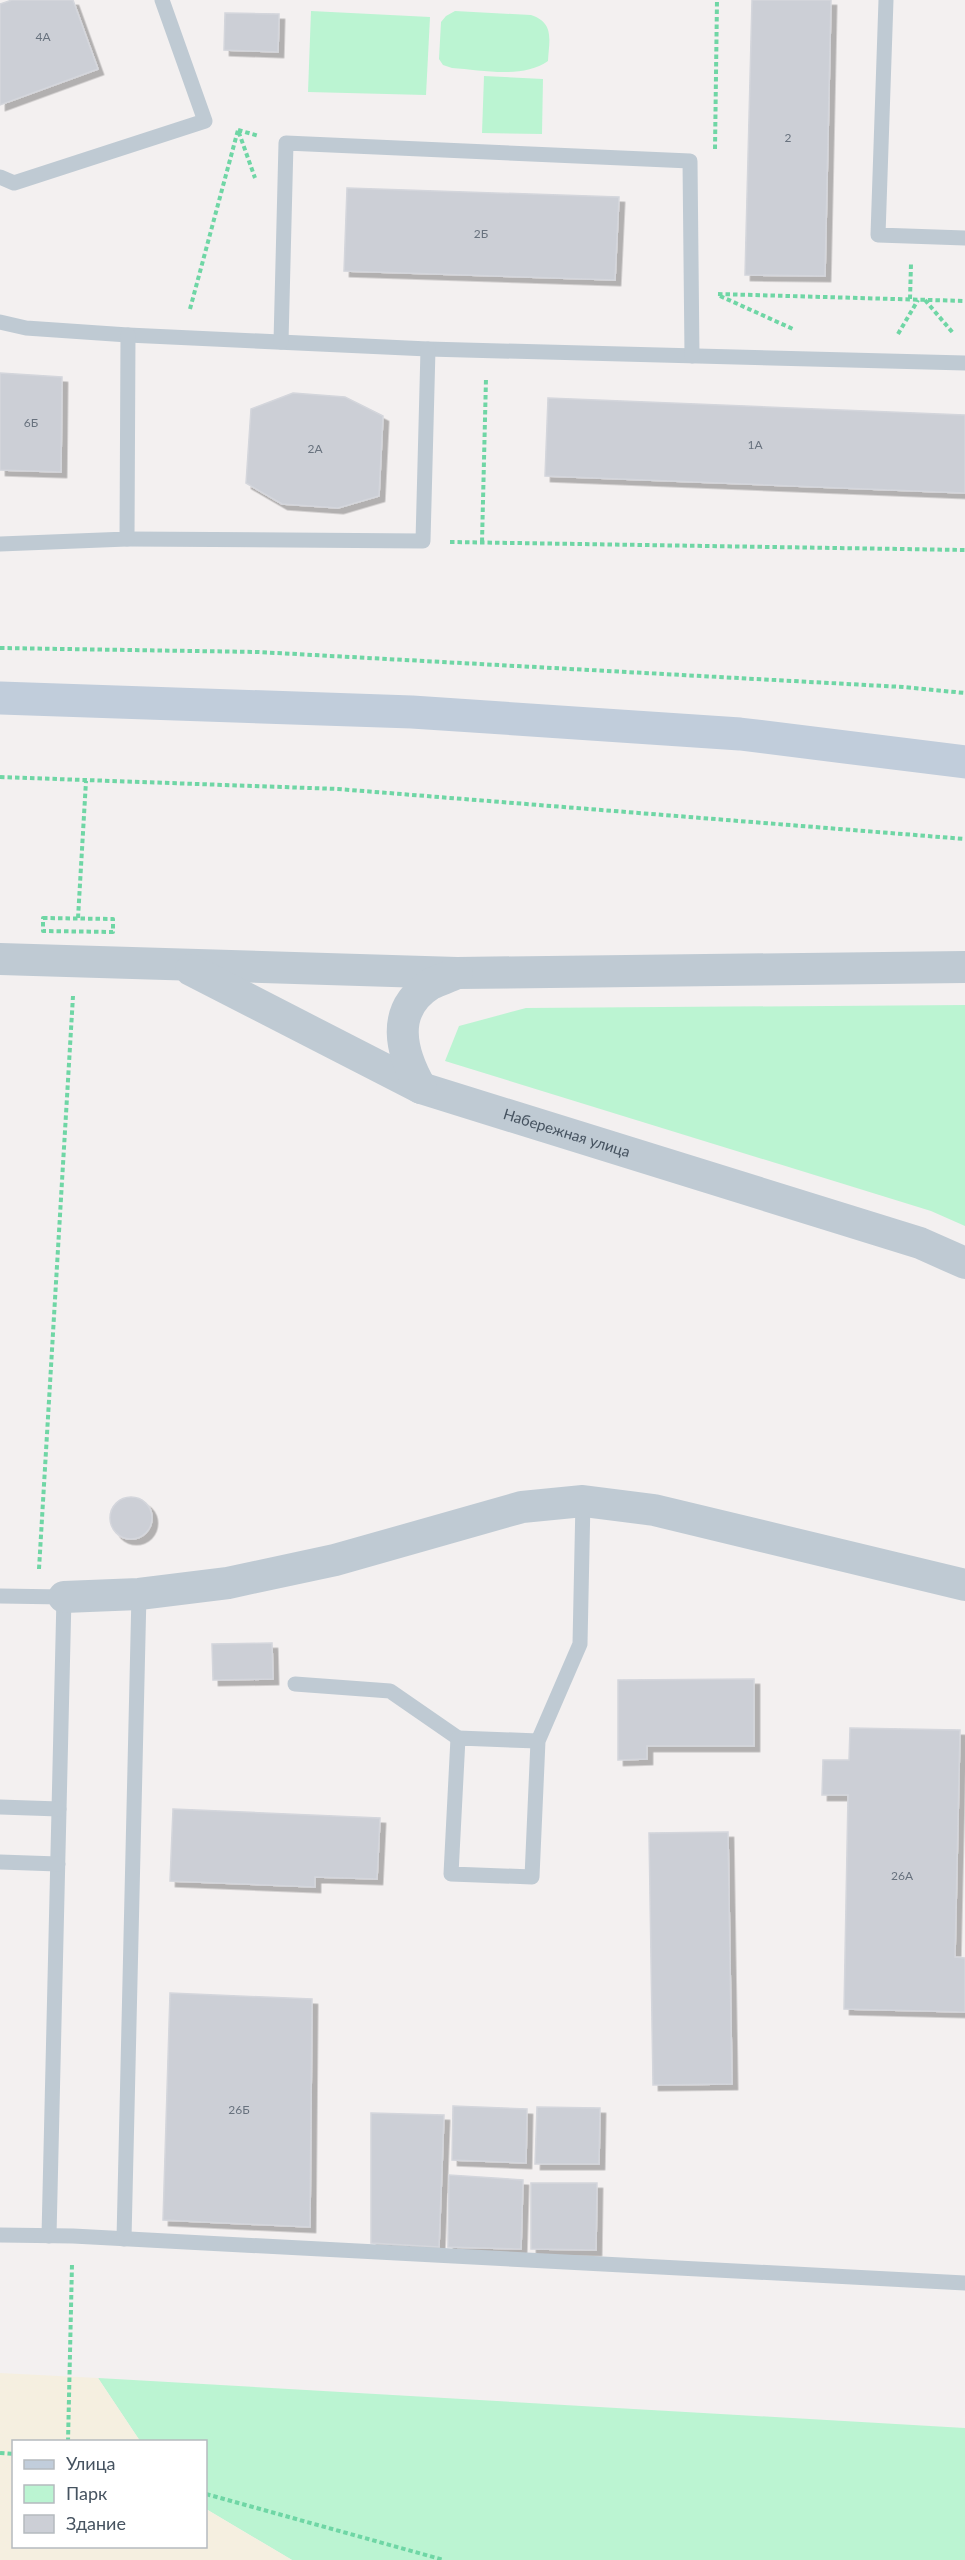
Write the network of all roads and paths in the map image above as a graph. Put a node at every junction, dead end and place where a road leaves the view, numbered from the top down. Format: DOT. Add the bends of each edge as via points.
graph roads {
  1 [pos="162,0"];
  2 [pos="886,0"];
  3 [pos="205,121"];
  4 [pos="238,130"];
  5 [pos="286,143"];
  6 [pos="0,177"];
  7 [pos="257,183"];
  8 [pos="913,237"];
  9 [pos="965,238"];
  10 [pos="910,299"];
  11 [pos="918,300"];
  12 [pos="925,300"];
  13 [pos="965,301"];
  14 [pos="0,322"];
  15 [pos="800,332"];
  16 [pos="129,335"];
  17 [pos="182,337"];
  18 [pos="958,340"];
  19 [pos="281,342"];
  20 [pos="428,350"];
  21 [pos="487,351"];
  22 [pos="692,356"];
  23 [pos="883,360"];
  24 [pos="965,363"];
  25 [pos="127,539"];
  26 [pos="423,541"];
  27 [pos="482,542"];
  28 [pos="0,544"];
  29 [pos="965,550"];
  30 [pos="0,648"];
  31 [pos="965,693"];
  32 [pos="0,699"];
  33 [pos="965,762"];
  34 [pos="0,777"];
  35 [pos="86,781"];
  36 [pos="965,839"];
  37 [pos="78,918"];
  38 [pos="43,931"];
  39 [pos="113,932"];
  40 [pos="0,959"];
  41 [pos="182,966"];
  42 [pos="965,967"];
  43 [pos="457,973"];
  44 [pos="73,992"];
  45 [pos="421,1088"];
  46 [pos="965,1263"];
  47 [pos="583,1501"];
  48 [pos="965,1585"];
  49 [pos="139,1594"];
  50 [pos="0,1596"];
  51 [pos="51,1597"];
  52 [pos="295,1684"];
  53 [pos="458,1738"];
  54 [pos="538,1741"];
  55 [pos="0,1807"];
  56 [pos="59,1809"];
  57 [pos="0,1862"];
  58 [pos="58,1864"];
  59 [pos="0,2235"];
  60 [pos="49,2236"];
  61 [pos="73,2236"];
  62 [pos="124,2239"];
  63 [pos="965,2283"];
  64 [pos="68,2440"];
  65 [pos="207,2494"];
  66 [pos="444,2560"];
  1 -- 3 [label="lane"];
  2 -- 8 [label="lane" via="878,235"];
  3 -- 4 [label="path"];
  3 -- 6 [label="lane" via="14,183"];
  4 -- 5 [label="path"];
  4 -- 7 [label="path"];
  4 -- 17 [label="path"];
  5 -- 19 [label="lane"];
  5 -- 22 [label="lane" via="690,160"];
  8 -- 9 [label="lane"];
  8 -- 10 [label="path"];
  10 -- 11 [label="path"];
  10 -- 15 [label="path" via="714,294"];
  11 -- 12 [label="path"];
  11 -- 23 [label="path"];
  12 -- 13 [label="path"];
  12 -- 18 [label="path"];
  14 -- 16 [label="lane" via="26,328"];
  16 -- 17 [label="lane"];
  16 -- 25 [label="lane"];
  17 -- 19 [label="lane"];
  19 -- 20 [label="lane"];
  20 -- 21 [label="lane"];
  20 -- 26 [label="lane"];
  21 -- 22 [label="lane"];
  21 -- 27 [label="path"];
  22 -- 23 [label="lane"];
  23 -- 24 [label="lane"];
  25 -- 26 [label="lane"];
  25 -- 28 [label="lane"];
  26 -- 27 [label="path"];
  27 -- 29 [label="path"];
  30 -- 31 [label="path" via="418,659"];
  32 -- 33 [label="street" via="423,713 740,734"];
  34 -- 35 [label="path"];
  35 -- 36 [label="path" via="338,789"];
  35 -- 37 [label="path"];
  37 -- 38 [label="path" via="43,918"];
  37 -- 39 [label="path" via="113,920"];
  40 -- 41 [label="street"];
  41 -- 43 [label="street"];
  41 -- 45 [label="street, Набережная улица"];
  42 -- 43 [label="street"];
  43 -- 45 [label="street" via="430,985 413,1000 404,1019 402,1040 408,1065"];
  44 -- 51 [label="path"];
  45 -- 46 [label="street, Набережная улица" via="921,1243"];
  47 -- 48 [label="street" via="654,1510"];
  47 -- 49 [label="street" via="522,1507 335,1560 228,1582"];
  47 -- 54 [label="lane" via="580,1644"];
  49 -- 51 [label="street"];
  49 -- 62 [label="lane"];
  50 -- 51 [label="lane"];
  51 -- 56 [label="lane"];
  52 -- 53 [label="lane" via="390,1691"];
  53 -- 54 [label="lane"];
  53 -- 54 [label="lane" via="451,1874 532,1877"];
  55 -- 56 [label="lane"];
  56 -- 58 [label="lane"];
  57 -- 58 [label="lane"];
  58 -- 60 [label="lane"];
  59 -- 60 [label="lane"];
  60 -- 61 [label="lane"];
  61 -- 62 [label="lane"];
  61 -- 64 [label="path"];
  62 -- 63 [label="lane"];
  65 -- 66 [label="path"];
}
